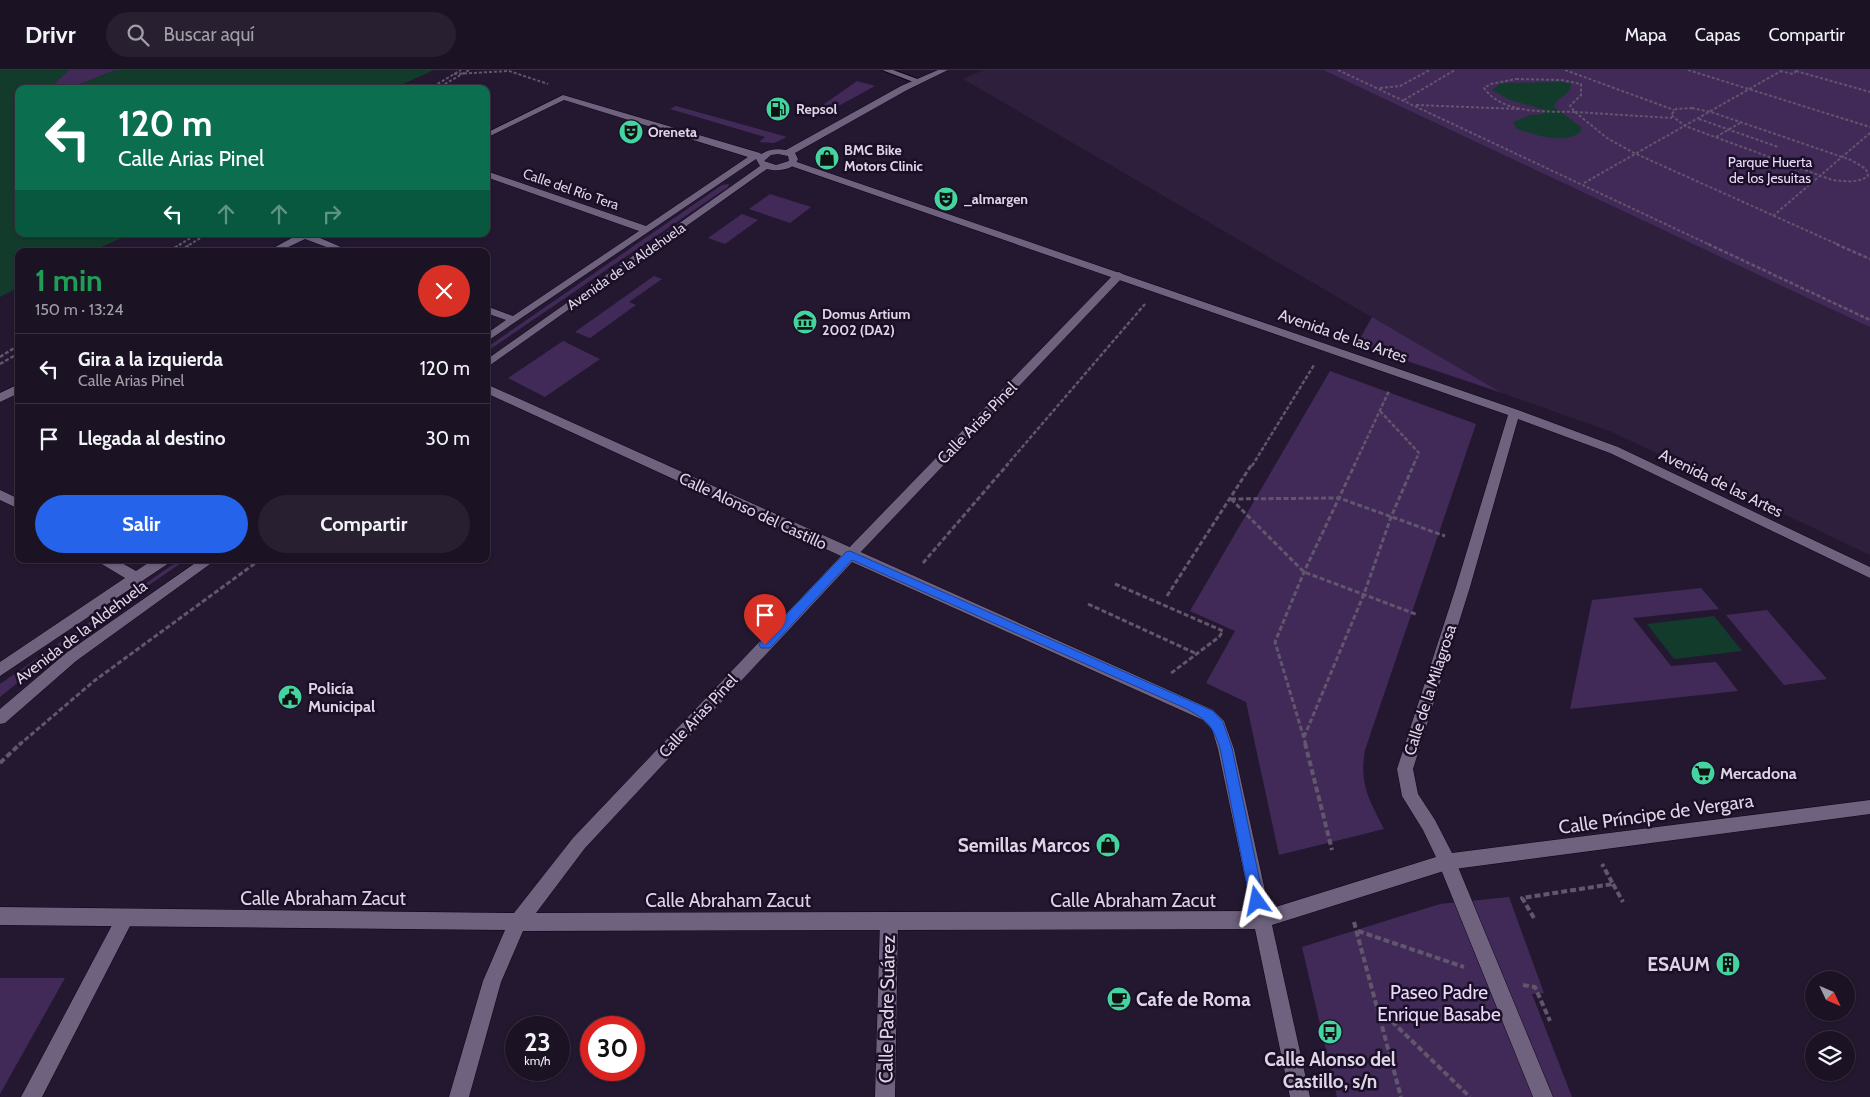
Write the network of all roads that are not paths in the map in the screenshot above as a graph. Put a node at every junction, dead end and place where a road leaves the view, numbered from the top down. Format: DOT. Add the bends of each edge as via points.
graph roads {
  1 [pos="886,70"];
  2 [pos="944,70"];
  3 [pos="919,82"];
  4 [pos="490,134"];
  5 [pos="790,158"];
  6 [pos="761,160"];
  7 [pos="490,175"];
  8 [pos="647,230"];
  9 [pos="299,237"];
  10 [pos="312,237"];
  11 [pos="279,248"];
  12 [pos="338,248"];
  13 [pos="1119,276"];
  14 [pos="490,310"];
  15 [pos="515,320"];
  16 [pos="490,336"];
  17 [pos="490,362"];
  18 [pos="15,390"];
  19 [pos="490,390"];
  20 [pos="0,398"];
  21 [pos="1514,413"];
  22 [pos="0,494"];
  23 [pos="15,503"];
  24 [pos="850,555"];
  25 [pos="112,563"];
  26 [pos="158,563"];
  27 [pos="204,563"];
  28 [pos="1870,573"];
  29 [pos="136,578"];
  30 [pos="0,670"];
  31 [pos="0,718"];
  32 [pos="1870,807"];
  33 [pos="1447,862"];
  34 [pos="0,916"];
  35 [pos="124,918"];
  36 [pos="1261,920"];
  37 [pos="889,921"];
  38 [pos="518,922"];
  39 [pos="31,1097"];
  40 [pos="459,1097"];
  41 [pos="885,1097"];
  42 [pos="1300,1097"];
  43 [pos="1543,1097"];
  1 -- 3 [label="lane"];
  2 -- 3 [label="street, Avenida de la Aldehuela"];
  3 -- 5 [label="street, Avenida de la Aldehuela"];
  4 -- 6 [label="street" via="562,97"];
  5 -- 6 [label="street, Avenida de la Aldehuela" via="775,152"];
  5 -- 6 [label="street, Avenida de la Aldehuela" via="781,167"];
  5 -- 13 [label="street, Avenida de las Artes"];
  6 -- 8 [label="street, Avenida de la Aldehuela"];
  6 -- 17 [label="main road, Avenida de la Aldehuela"];
  7 -- 8 [label="street, Calle del Río Tera"];
  8 -- 15 [label="street, Avenida de la Aldehuela"];
  9 -- 11 [label="street"];
  10 -- 12 [label="street"];
  13 -- 21 [label="street, Avenida de las Artes"];
  13 -- 24 [label="street, Calle Arias Pinel"];
  14 -- 15 [label="street"];
  15 -- 16 [label="street, Avenida de la Aldehuela"];
  18 -- 20 [label="street"];
  19 -- 24 [label="street, Calle Alonso del Castillo"];
  21 -- 28 [label="street, Avenida de las Artes" via="1614,450"];
  21 -- 33 [label="street, Calle de la Milagrosa" via="1405,769 1410,796"];
  22 -- 23 [label="street"];
  24 -- 36 [label="street, Calle Alonso del Castillo" via="1208,715 1219,726 1226,748"];
  24 -- 38 [label="street, Calle Arias Pinel" via="579,843"];
  25 -- 29 [label="street"];
  26 -- 29 [label="street, Avenida de la Aldehuela"];
  27 -- 31 [label="street, Avenida de la Aldehuela" via="71,656"];
  29 -- 30 [label="street, Avenida de la Aldehuela"];
  32 -- 33 [label="street, Calle Príncipe de Vergara"];
  33 -- 36 [label="street, Calle Abraham Zacut"];
  33 -- 43 [label="street, Calle de la Milagrosa"];
  34 -- 35 [label="street, Calle Abraham Zacut"];
  35 -- 38 [label="street, Calle Abraham Zacut"];
  35 -- 39 [label="street"];
  36 -- 37 [label="street, Calle Abraham Zacut"];
  36 -- 42 [label="street, Calle Alonso del Castillo"];
  37 -- 38 [label="street, Calle Abraham Zacut"];
  37 -- 41 [label="street, Calle Padre Suárez"];
  38 -- 40 [label="street, Calle Arias Pinel" via="492,981"];
}
